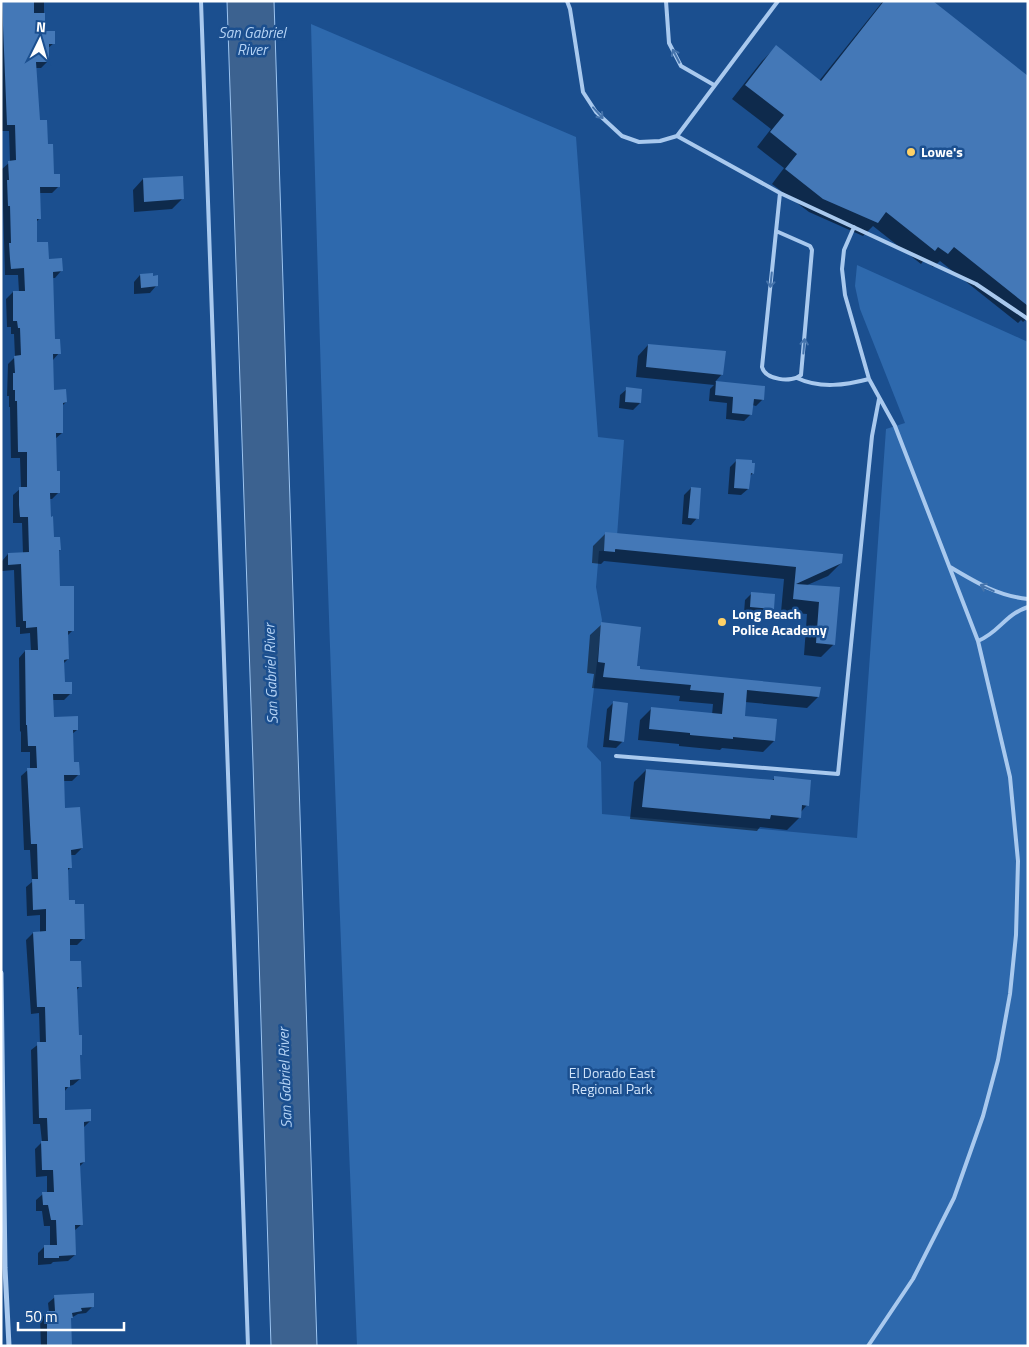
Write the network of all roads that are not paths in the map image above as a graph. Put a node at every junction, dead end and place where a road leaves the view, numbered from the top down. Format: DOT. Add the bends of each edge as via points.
graph roads {
  1 [pos="201,1"];
  2 [pos="568,1"];
  3 [pos="666,1"];
  4 [pos="778,1"];
  5 [pos="714,85"];
  6 [pos="677,136"];
  7 [pos="780,194"];
  8 [pos="854,227"];
  9 [pos="776,232"];
  10 [pos="1028,319"];
  11 [pos="798,378"];
  12 [pos="869,379"];
  13 [pos="879,399"];
  14 [pos="950,567"];
  15 [pos="1028,599"];
  16 [pos="1028,607"];
  17 [pos="978,641"];
  18 [pos="616,756"];
  19 [pos="1,973"];
  20 [pos="2,1100"];
  21 [pos="3,1268"];
  22 [pos="9,1346"];
  23 [pos="248,1346"];
  24 [pos="868,1346"];
  1 -- 23 [label="lane"];
  2 -- 6 [label="lane, one-way" via="583,92 596,112 622,136 639,142"];
  5 -- 3 [label="lane, one-way" via="681,66 669,42"];
  4 -- 5 [label="lane"];
  5 -- 6 [label="lane"];
  6 -- 7 [label="lane"];
  7 -- 8 [label="lane"];
  7 -- 9 [label="lane"];
  8 -- 10 [label="lane" via="976,284"];
  8 -- 12 [label="lane" via="844,250 842,269 845,295"];
  11 -- 9 [label="lane, one-way" via="801,375 812,250 810,246"];
  9 -- 11 [label="lane, one-way" via="762,367 763,372 770,376"];
  11 -- 12 [label="lane" via="818,385 850,384"];
  12 -- 13 [label="lane"];
  13 -- 14 [label="lane" via="895,426"];
  13 -- 18 [label="lane" via="872,436 838,774"];
  15 -- 14 [label="lane, one-way" via="999,594"];
  14 -- 17 [label="lane"];
  16 -- 17 [label="lane" via="1008,616 991,635"];
  17 -- 24 [label="lane" via="1010,777 1018,861 1010,994 984,1116 954,1198 913,1279"];
  19 -- 20 [label="street"];
  20 -- 21 [label="street"];
  21 -- 22 [label="street"];
}
